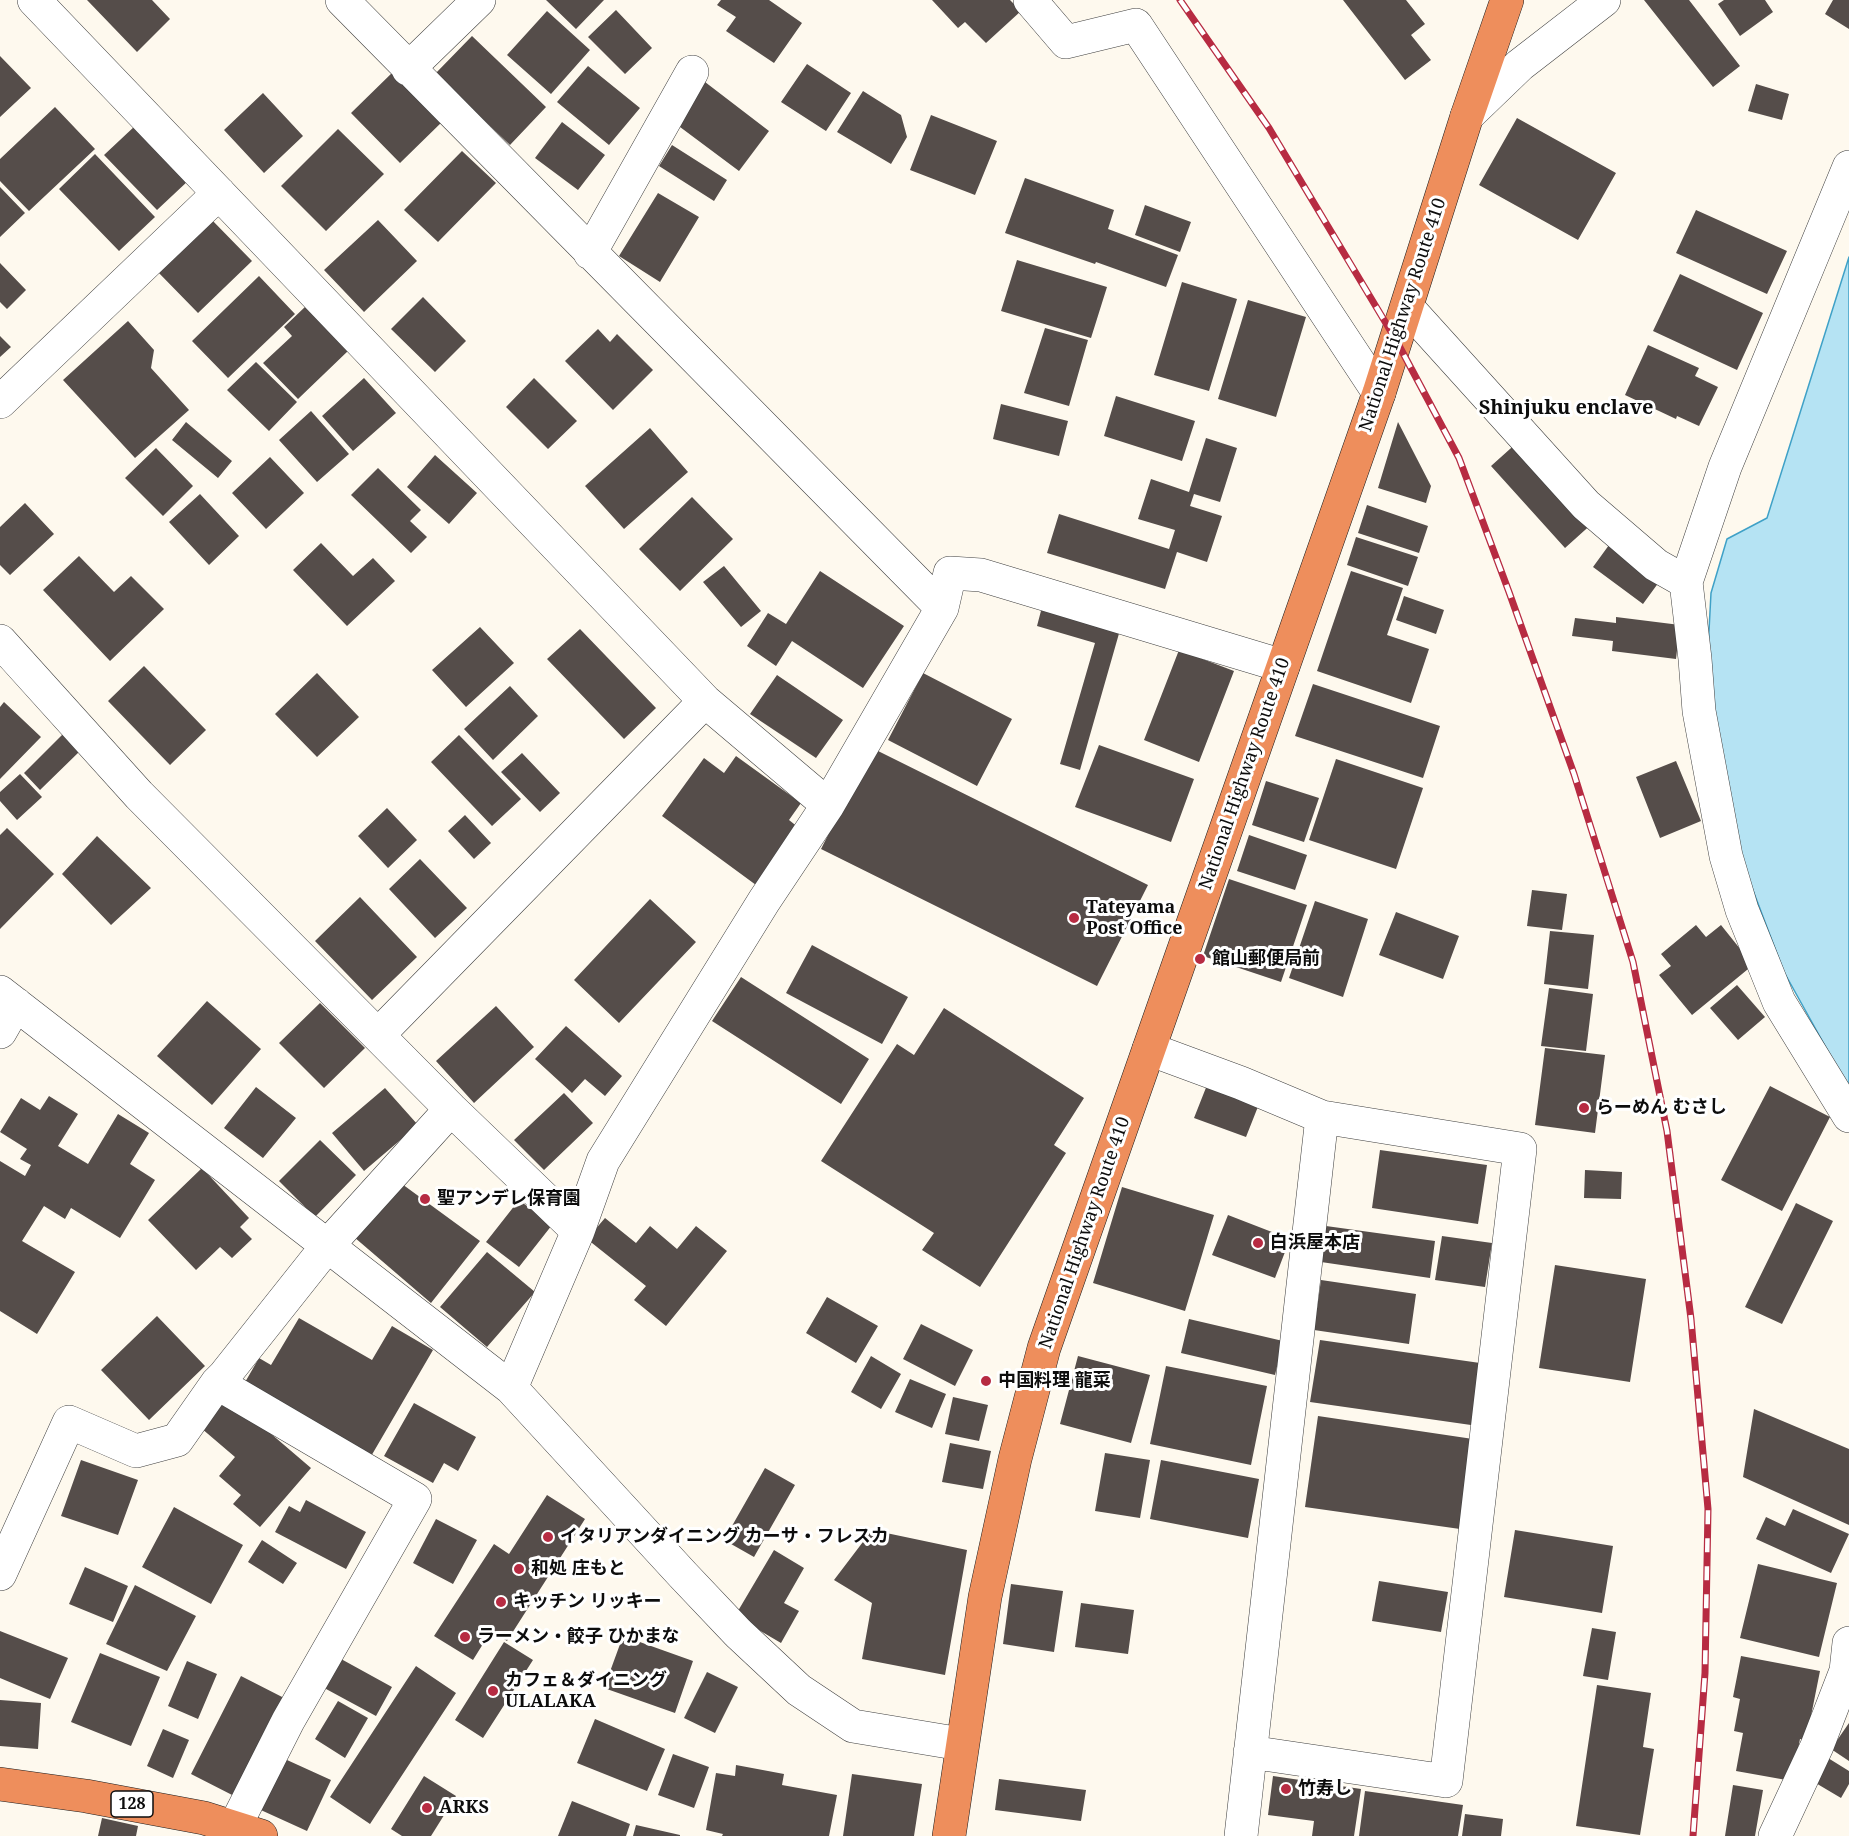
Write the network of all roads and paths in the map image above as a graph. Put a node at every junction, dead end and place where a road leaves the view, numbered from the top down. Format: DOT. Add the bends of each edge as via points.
graph roads {
  1 [pos="34,0"];
  2 [pos="342,0"];
  3 [pos="479,0"];
  4 [pos="1030,0"];
  5 [pos="1507,0"];
  6 [pos="1604,0"];
  7 [pos="408,69"];
  8 [pos="692,72"];
  9 [pos="1467,116"];
  10 [pos="1849,167"];
  11 [pos="219,193"];
  12 [pos="590,253"];
  13 [pos="1407,307"];
  14 [pos="1379,393"];
  15 [pos="0,402"];
  16 [pos="1686,582"];
  17 [pos="942,608"];
  18 [pos="0,641"];
  19 [pos="1283,666"];
  20 [pos="705,701"];
  21 [pos="828,805"];
  22 [pos="8,998"];
  23 [pos="0,1032"];
  24 [pos="378,1035"];
  25 [pos="1149,1049"];
  26 [pos="451,1109"];
  27 [pos="1849,1116"];
  28 [pos="1322,1117"];
  29 [pos="578,1231"];
  30 [pos="328,1245"];
  31 [pos="217,1383"];
  32 [pos="511,1388"];
  33 [pos="0,1574"];
  34 [pos="1848,1662"];
  35 [pos="961,1744"];
  36 [pos="1250,1752"];
  37 [pos="0,1784"];
  38 [pos="248,1832"];
  39 [pos="949,1836"];
  40 [pos="1240,1836"];
  41 [pos="1776,1836"];
  1 -- 11 [label="street"];
  2 -- 7 [label="street"];
  3 -- 7 [label="street"];
  4 -- 14 [label="street" via="1066,42 1136,25"];
  5 -- 9 [label="highway, National Highway Route 410"];
  6 -- 9 [label="street" via="1520,65"];
  7 -- 12 [label="street"];
  8 -- 12 [label="street"];
  9 -- 13 [label="highway, National Highway Route 410"];
  10 -- 16 [label="street" via="1725,466"];
  11 -- 15 [label="street"];
  11 -- 20 [label="street"];
  12 -- 17 [label="street"];
  13 -- 14 [label="highway, National Highway Route 410"];
  13 -- 16 [label="street" via="1587,505 1656,565"];
  14 -- 19 [label="highway, National Highway Route 410"];
  16 -- 27 [label="street" via="1699,711 1726,856 1779,1002"];
  17 -- 19 [label="street" via="950,573 981,575"];
  17 -- 21 [label="street"];
  18 -- 24 [label="street" via="139,795"];
  19 -- 25 [label="highway, National Highway Route 410"];
  20 -- 21 [label="street"];
  20 -- 24 [label="street"];
  21 -- 29 [label="street" via="603,1161"];
  22 -- 23 [label="street"];
  22 -- 30 [label="street"];
  24 -- 26 [label="street"];
  25 -- 28 [label="street"];
  25 -- 35 [label="highway, National Highway Route 410" via="1044,1348 987,1586"];
  26 -- 29 [label="street"];
  26 -- 30 [label="street"];
  28 -- 36 [label="street"];
  28 -- 36 [label="street" via="1520,1149 1446,1780"];
  29 -- 32 [label="street"];
  30 -- 31 [label="street"];
  30 -- 32 [label="street"];
  31 -- 33 [label="street" via="177,1440 136,1451 69,1422"];
  31 -- 38 [label="street" via="415,1499 288,1721"];
  32 -- 35 [label="street" via="738,1633 799,1690 853,1726"];
  34 -- 41 [label="street" via="1817,1746"];
  35 -- 39 [label="highway, National Highway Route 410"];
  36 -- 40 [label="street"];
  37 -- 38 [label="highway, 128" via="204,1818"];
}
